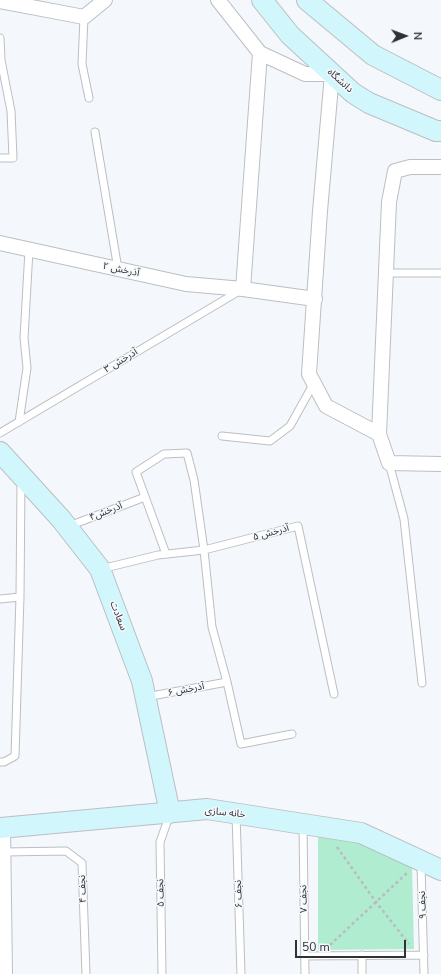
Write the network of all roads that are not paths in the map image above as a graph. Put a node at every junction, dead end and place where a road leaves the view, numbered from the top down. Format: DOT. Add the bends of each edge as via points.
graph roads {
  1 [pos="105,0"];
  2 [pos="218,0"];
  3 [pos="262,0"];
  4 [pos="307,0"];
  5 [pos="0,2"];
  6 [pos="84,17"];
  7 [pos="0,38"];
  8 [pos="260,53"];
  9 [pos="332,74"];
  10 [pos="441,90"];
  11 [pos="89,98"];
  12 [pos="441,131"];
  13 [pos="95,132"];
  14 [pos="0,158"];
  15 [pos="441,167"];
  16 [pos="0,243"];
  17 [pos="29,250"];
  18 [pos="118,269"];
  19 [pos="386,273"];
  20 [pos="441,273"];
  21 [pos="243,289"];
  22 [pos="315,299"];
  23 [pos="314,383"];
  24 [pos="19,422"];
  25 [pos="0,433"];
  26 [pos="379,434"];
  27 [pos="222,436"];
  28 [pos="0,452"];
  29 [pos="389,463"];
  30 [pos="441,464"];
  31 [pos="21,475"];
  32 [pos="145,497"];
  33 [pos="67,527"];
  34 [pos="204,550"];
  35 [pos="166,554"];
  36 [pos="100,569"];
  37 [pos="20,597"];
  38 [pos="0,599"];
  39 [pos="227,682"];
  40 [pos="422,683"];
  41 [pos="334,694"];
  42 [pos="146,698"];
  43 [pos="292,734"];
  44 [pos="0,762"];
  45 [pos="170,814"];
  46 [pos="236,814"];
  47 [pos="303,824"];
  48 [pos="2,828"];
  49 [pos="3,852"];
  50 [pos="421,860"];
  51 [pos="441,870"];
  52 [pos="362,955"];
  53 [pos="421,955"];
  54 [pos="304,956"];
  55 [pos="5,974"];
  56 [pos="86,974"];
  57 [pos="162,974"];
  58 [pos="241,974"];
  59 [pos="304,974"];
  60 [pos="362,974"];
  61 [pos="424,974"];
  1 -- 6 [label="street"];
  2 -- 8 [label="street"];
  3 -- 9 [label="street, دانشگاه" via="290,35"];
  4 -- 10 [label="street" via="373,55"];
  5 -- 6 [label="street"];
  6 -- 11 [label="lane" via="82,64"];
  7 -- 14 [label="lane" via="1,60 11,111 13,158"];
  8 -- 9 [label="street" via="305,74"];
  8 -- 21 [label="street"];
  9 -- 12 [label="street, دانشگاه" via="369,103"];
  9 -- 22 [label="street"];
  13 -- 18 [label="lane"];
  15 -- 19 [label="street" via="410,167 395,171 390,202"];
  16 -- 17 [label="street, آذرخش ۲"];
  17 -- 18 [label="street, آذرخش ۲"];
  17 -- 24 [label="lane" via="24,338 27,368"];
  18 -- 21 [label="street, آذرخش ۲" via="186,284"];
  19 -- 20 [label="lane"];
  19 -- 26 [label="street"];
  21 -- 22 [label="street, آذرخش ۲"];
  21 -- 24 [label="lane, آذرخش ۳"];
  22 -- 23 [label="street" via="309,374"];
  23 -- 26 [label="street" via="326,406"];
  23 -- 27 [label="lane" via="290,426 270,441"];
  24 -- 25 [label="lane, آذرخش ۳"];
  26 -- 29 [label="street"];
  28 -- 31 [label="street, سعادت"];
  29 -- 30 [label="street"];
  29 -- 40 [label="lane" via="404,519"];
  31 -- 33 [label="street, سعادت"];
  31 -- 37 [label="lane"];
  32 -- 33 [label="lane, آذرخش۴"];
  32 -- 34 [label="lane" via="136,472 164,454 187,453 194,480"];
  32 -- 35 [label="lane"];
  33 -- 36 [label="street, سعادت"];
  34 -- 35 [label="lane, آذرخش ۵"];
  34 -- 39 [label="lane" via="212,626"];
  34 -- 41 [label="lane, آذرخش ۵" via="298,526"];
  35 -- 36 [label="lane, آذرخش ۵"];
  36 -- 42 [label="street, سعادت"];
  37 -- 38 [label="lane"];
  37 -- 44 [label="lane" via="15,756"];
  39 -- 42 [label="lane, آذرخش ۶"];
  39 -- 43 [label="lane" via="241,744"];
  42 -- 45 [label="street, سعادت"];
  45 -- 46 [label="street, خانه سازی" via="207,810"];
  45 -- 48 [label="street, خانه سازی"];
  45 -- 57 [label="lane, نجف ۵" via="160,842"];
  46 -- 47 [label="street, خانه سازی"];
  46 -- 58 [label="lane, نجف ۶"];
  47 -- 50 [label="street, خانه سازی" via="361,833"];
  47 -- 54 [label="lane, نجف ۷"];
  48 -- 49 [label="street"];
  49 -- 55 [label="street"];
  49 -- 56 [label="lane, نجف ۴" via="66,851 82,863"];
  50 -- 51 [label="street, خانه سازی"];
  50 -- 53 [label="lane, نجف ۹"];
  52 -- 53 [label="lane"];
  52 -- 54 [label="lane"];
  52 -- 60 [label="lane"];
  53 -- 61 [label="lane, نجف ۹"];
  54 -- 59 [label="lane, نجف ۷"];
}
